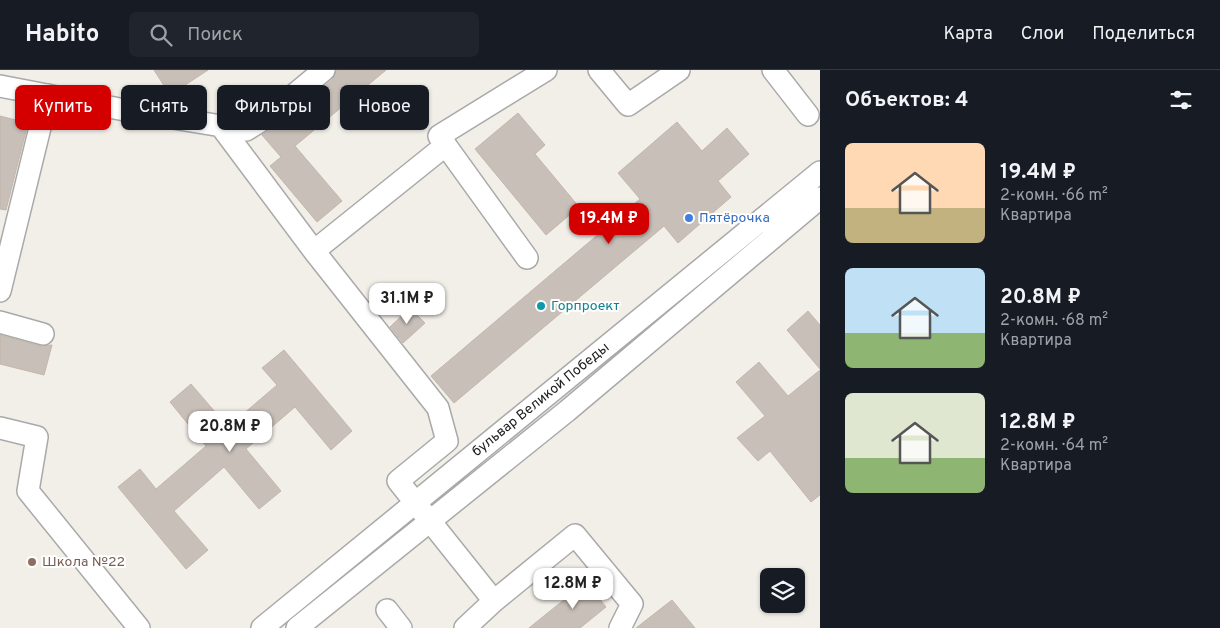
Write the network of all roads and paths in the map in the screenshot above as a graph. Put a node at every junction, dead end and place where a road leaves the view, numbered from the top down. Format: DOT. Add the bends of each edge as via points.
graph roads {
  1 [pos="324,70"];
  2 [pos="546,70"];
  3 [pos="599,70"];
  4 [pos="679,70"];
  5 [pos="773,70"];
  6 [pos="306,85"];
  7 [pos="0,86"];
  8 [pos="15,89"];
  9 [pos="111,108"];
  10 [pos="808,115"];
  11 [pos="217,126"];
  12 [pos="40,130"];
  13 [pos="223,130"];
  14 [pos="446,145"];
  15 [pos="820,172"];
  16 [pos="820,198"];
  17 [pos="314,251"];
  18 [pos="527,258"];
  19 [pos="0,291"];
  20 [pos="0,322"];
  21 [pos="43,334"];
  22 [pos="0,428"];
  23 [pos="415,503"];
  24 [pos="430,521"];
  25 [pos="494,600"];
  26 [pos="387,610"];
  27 [pos="138,628"];
  28 [pos="262,628"];
  29 [pos="297,628"];
  30 [pos="401,628"];
  31 [pos="465,628"];
  32 [pos="620,628"];
  1 -- 6 [label="street"];
  2 -- 14 [label="street" via="439,136"];
  3 -- 4 [label="street" via="628,105"];
  5 -- 10 [label="street"];
  7 -- 8 [label="street"];
  9 -- 11 [label="street"];
  12 -- 19 [label="street"];
  13 -- 17 [label="street"];
  14 -- 17 [label="street"];
  14 -- 18 [label="street"];
  15 -- 23 [label="street, бульвар Великой Победы"];
  16 -- 24 [label="street, бульвар Великой Победы" via="567,411"];
  17 -- 23 [label="street" via="438,408 447,441 398,481"];
  20 -- 21 [label="street"];
  22 -- 27 [label="street" via="37,437 28,491"];
  23 -- 24 [label="street"];
  23 -- 28 [label="street, бульвар Великой Победы"];
  24 -- 25 [label="street"];
  24 -- 29 [label="street, бульвар Великой Победы"];
  25 -- 31 [label="street"];
  25 -- 32 [label="street" via="575,535 632,604"];
  26 -- 30 [label="street"];
}
